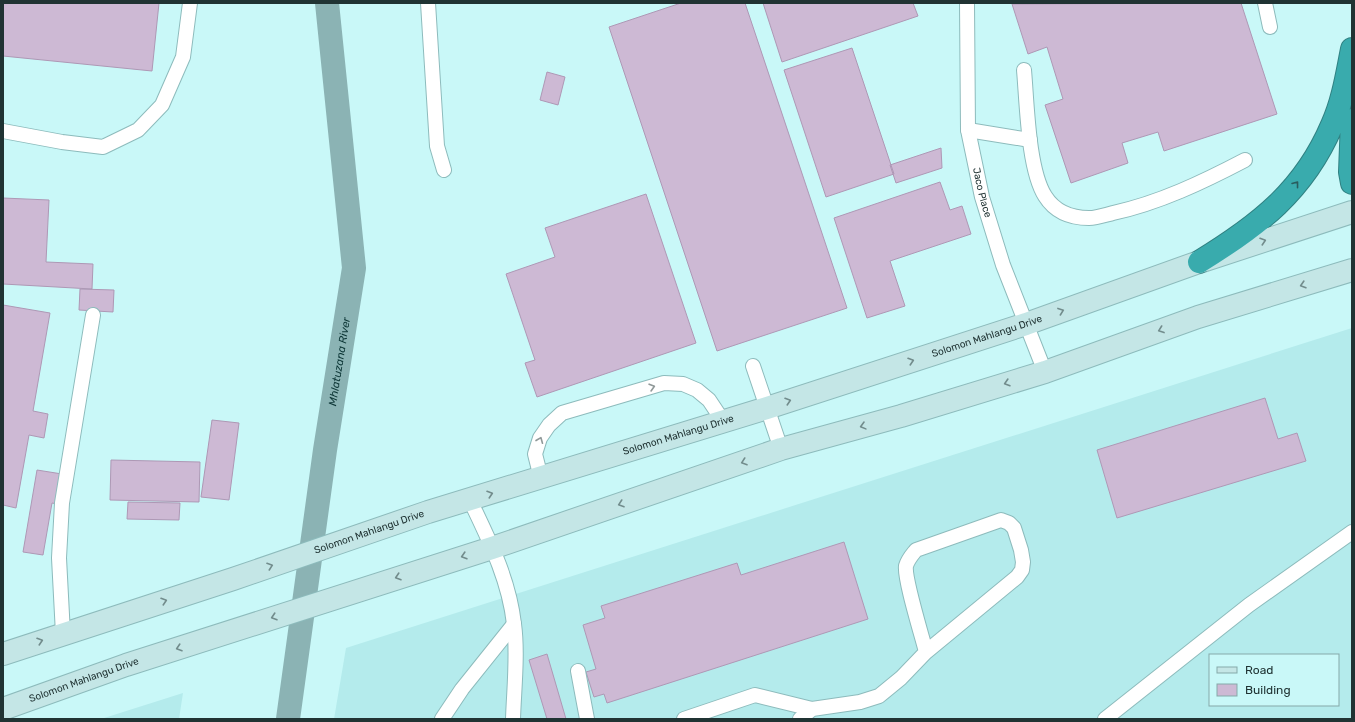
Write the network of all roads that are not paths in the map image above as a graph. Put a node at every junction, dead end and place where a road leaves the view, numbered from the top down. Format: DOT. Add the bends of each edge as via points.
graph roads {
  1 [pos="190,3"];
  2 [pos="428,3"];
  3 [pos="967,3"];
  4 [pos="1265,3"];
  5 [pos="1270,27"];
  6 [pos="1352,49"];
  7 [pos="1024,70"];
  8 [pos="1352,120"];
  9 [pos="968,130"];
  10 [pos="3,131"];
  11 [pos="1030,140"];
  12 [pos="1245,160"];
  13 [pos="444,170"];
  14 [pos="1352,183"];
  15 [pos="1352,212"];
  16 [pos="1199,262"];
  17 [pos="1352,270"];
  18 [pos="93,315"];
  19 [pos="1026,324"];
  20 [pos="753,366"];
  21 [pos="1045,372"];
  22 [pos="767,408"];
  23 [pos="722,421"];
  24 [pos="781,449"];
  25 [pos="541,478"];
  26 [pos="470,500"];
  27 [pos="1352,532"];
  28 [pos="492,548"];
  29 [pos="514,624"];
  30 [pos="63,634"];
  31 [pos="926,652"];
  32 [pos="3,654"];
  33 [pos="578,671"];
  34 [pos="3,709"];
  35 [pos="812,709"];
  36 [pos="442,719"];
  37 [pos="513,719"];
  38 [pos="587,719"];
  39 [pos="684,719"];
  40 [pos="800,719"];
  41 [pos="1105,719"];
  1 -- 10 [label="lane" via="183,57 162,105 138,130 103,147"];
  2 -- 13 [label="lane" via="437,146"];
  3 -- 9 [label="lane, Jaco Place"];
  4 -- 5 [label="lane"];
  16 -- 6 [label="highway, one-way" via="1237,239 1270,213 1313,162 1333,125 1344,90"];
  7 -- 11 [label="lane"];
  8 -- 14 [label="highway"];
  9 -- 11 [label="lane"];
  9 -- 19 [label="lane, Jaco Place" via="982,197"];
  11 -- 12 [label="lane" via="1045,195 1057,210 1070,216 1090,218 1134,209 1204,182"];
  16 -- 15 [label="main road, Solomon Mahlangu Drive, one-way"];
  19 -- 16 [label="main road, Solomon Mahlangu Drive, one-way"];
  17 -- 21 [label="main road, Solomon Mahlangu Drive, one-way" via="1198,317"];
  18 -- 30 [label="lane" via="62,503 59,558"];
  19 -- 21 [label="lane, Jaco Place"];
  22 -- 19 [label="main road, Solomon Mahlangu Drive, one-way"];
  20 -- 22 [label="lane"];
  21 -- 24 [label="main road, Solomon Mahlangu Drive, one-way"];
  22 -- 23 [label="main road, Solomon Mahlangu Drive"];
  22 -- 24 [label="lane"];
  23 -- 25 [label="main road, Solomon Mahlangu Drive"];
  25 -- 23 [label="lane, one-way" via="535,454 540,438 548,425 562,413 664,383 683,384 697,390 709,400"];
  24 -- 28 [label="main road, Solomon Mahlangu Drive, one-way"];
  26 -- 25 [label="main road, Solomon Mahlangu Drive, one-way"];
  26 -- 28 [label="lane"];
  30 -- 26 [label="main road, Solomon Mahlangu Drive, one-way"];
  27 -- 41 [label="lane" via="1249,605"];
  28 -- 29 [label="lane" via="505,582"];
  28 -- 34 [label="main road, Solomon Mahlangu Drive, one-way" via="126,665"];
  29 -- 36 [label="lane" via="462,689"];
  29 -- 37 [label="lane"];
  32 -- 30 [label="main road, Solomon Mahlangu Drive, one-way"];
  31 -- 31 [label="lane" via="1017,577 1022,570 1023,562 1014,528 1009,523 1001,520 985,524 916,550 910,556 906,566 908,580"];
  31 -- 35 [label="lane" via="879,696 860,702"];
  33 -- 38 [label="lane"];
  35 -- 39 [label="lane" via="755,695"];
  35 -- 40 [label="lane"];
}
